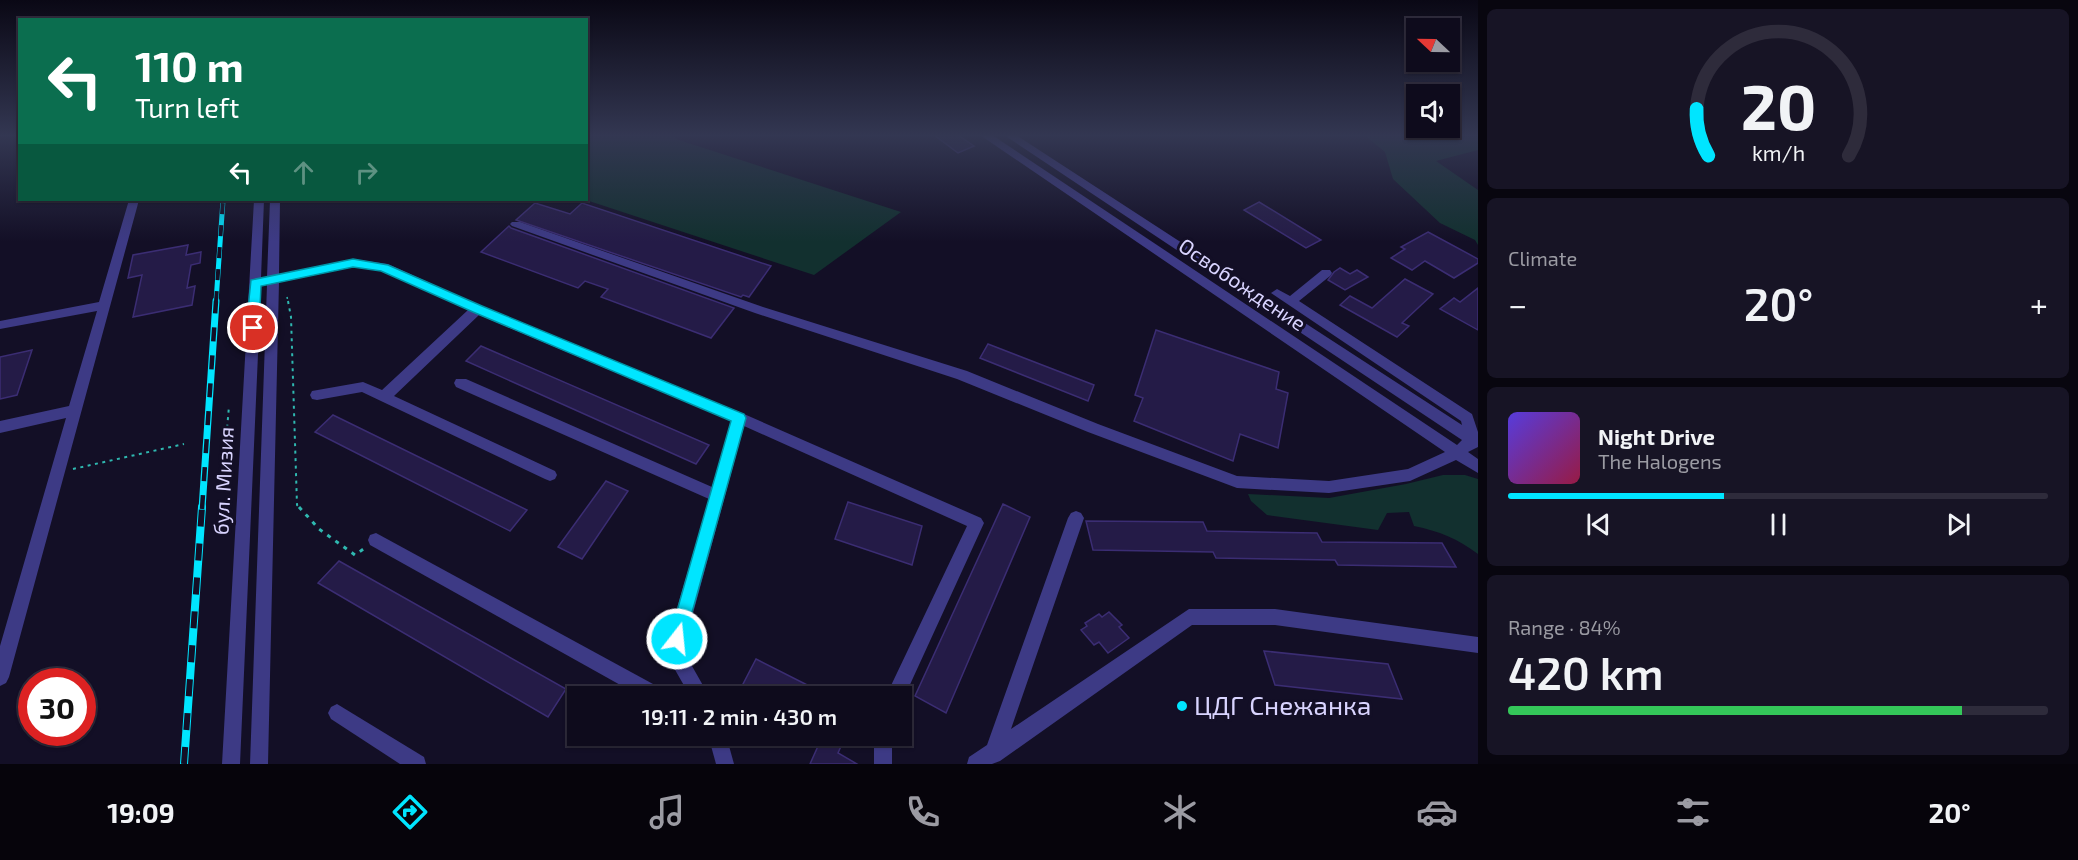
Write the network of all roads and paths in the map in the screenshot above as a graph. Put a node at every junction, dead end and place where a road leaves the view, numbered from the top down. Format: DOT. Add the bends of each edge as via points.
graph roads {
  1 [pos="1038,171"];
  2 [pos="1063,171"];
  3 [pos="134,201"];
  4 [pos="260,201"];
  5 [pos="275,201"];
  6 [pos="516,224"];
  7 [pos="1326,273"];
  8 [pos="280,278"];
  9 [pos="255,283"];
  10 [pos="1277,293"];
  11 [pos="1291,302"];
  12 [pos="105,306"];
  13 [pos="477,309"];
  14 [pos="0,325"];
  15 [pos="461,383"];
  16 [pos="317,395"];
  17 [pos="384,397"];
  18 [pos="229,406"];
  19 [pos="76,410"];
  20 [pos="1472,417"];
  21 [pos="739,418"];
  22 [pos="0,426"];
  23 [pos="1475,442"];
  24 [pos="184,444"];
  25 [pos="1458,453"];
  26 [pos="224,465"];
  27 [pos="1478,466"];
  28 [pos="58,472"];
  29 [pos="550,475"];
  30 [pos="717,496"];
  31 [pos="1076,518"];
  32 [pos="376,540"];
  33 [pos="1478,645"];
  34 [pos="0,677"];
  35 [pos="640,686"];
  36 [pos="694,686"];
  37 [pos="900,686"];
  38 [pos="337,713"];
  39 [pos="720,746"];
  40 [pos="883,746"];
  41 [pos="993,754"];
  42 [pos="231,764"];
  43 [pos="259,764"];
  44 [pos="417,764"];
  45 [pos="725,764"];
  46 [pos="883,764"];
  47 [pos="976,764"];
  1 -- 25 [label="street, Освобождение"];
  2 -- 23 [label="street, Освобождение"];
  3 -- 12 [label="street"];
  4 -- 9 [label="street, бул. Мизия"];
  5 -- 8 [label="street, бул. Мизия"];
  6 -- 25 [label="street" via="759,310 962,375 1238,482 1329,487 1410,475"];
  7 -- 11 [label="street"];
  8 -- 9 [label="street"];
  8 -- 13 [label="street" via="353,263 384,267"];
  8 -- 32 [label="path" via="291,317 297,505 320,529 356,555"];
  8 -- 43 [label="street, бул. Мизия"];
  9 -- 42 [label="street, бул. Мизия"];
  10 -- 11 [label="street"];
  11 -- 20 [label="street"];
  12 -- 14 [label="street"];
  12 -- 19 [label="street"];
  13 -- 17 [label="street"];
  13 -- 21 [label="street"];
  15 -- 30 [label="street"];
  16 -- 17 [label="street" via="363,387"];
  17 -- 29 [label="street"];
  18 -- 26 [label="path"];
  19 -- 22 [label="street"];
  19 -- 28 [label="street"];
  20 -- 23 [label="street"];
  21 -- 30 [label="street"];
  21 -- 37 [label="street" via="976,524"];
  23 -- 25 [label="street"];
  24 -- 28 [label="path"];
  25 -- 27 [label="street, Освобождение"];
  28 -- 34 [label="street"];
  30 -- 36 [label="street" via="677,639 679,661"];
  31 -- 41 [label="street"];
  32 -- 35 [label="street"];
  33 -- 41 [label="street" via="1275,617 1189,617"];
  38 -- 44 [label="street"];
  39 -- 45 [label="street"];
  40 -- 46 [label="street"];
  41 -- 47 [label="street"];
}
